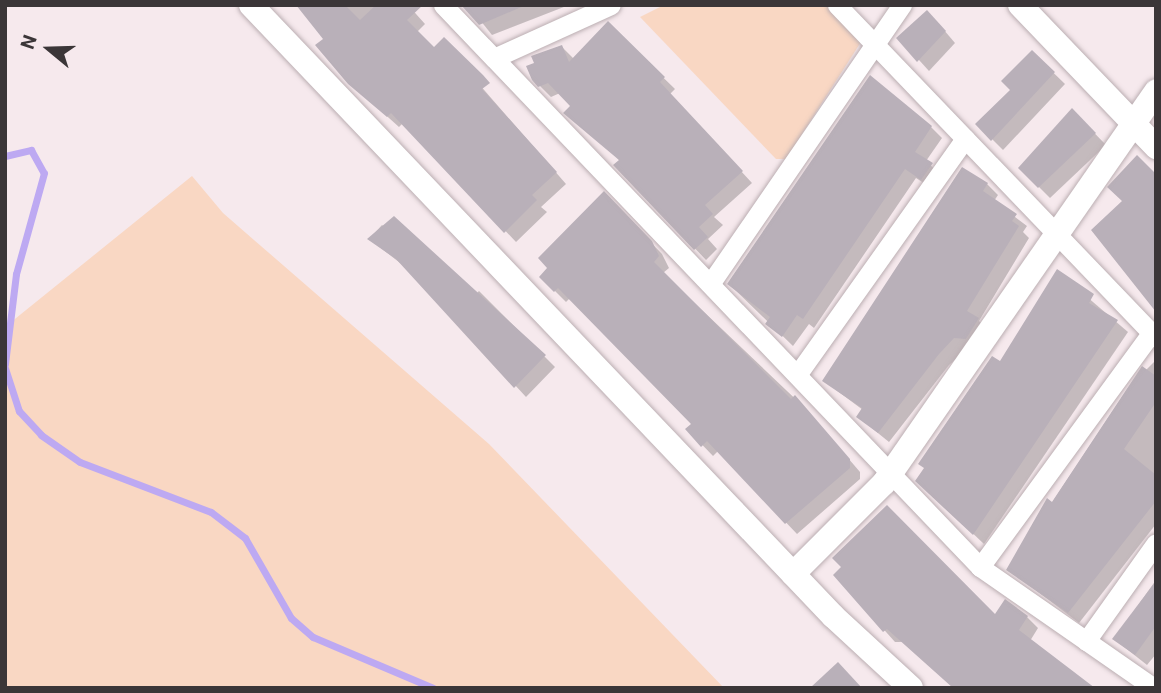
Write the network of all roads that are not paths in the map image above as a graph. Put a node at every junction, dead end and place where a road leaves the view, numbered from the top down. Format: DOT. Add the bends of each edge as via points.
graph roads {
  1 [pos="251,5"];
  2 [pos="443,5"];
  3 [pos="611,5"];
  4 [pos="837,5"];
  5 [pos="902,5"];
  6 [pos="1020,5"];
  7 [pos="875,45"];
  8 [pos="494,58"];
  9 [pos="1156,91"];
  10 [pos="1133,123"];
  11 [pos="965,139"];
  12 [pos="1156,147"];
  13 [pos="1056,235"];
  14 [pos="710,284"];
  15 [pos="1153,335"];
  16 [pos="797,375"];
  17 [pos="891,473"];
  18 [pos="1156,543"];
  19 [pos="980,566"];
  20 [pos="793,574"];
  21 [pos="1086,641"];
  22 [pos="911,688"];
  23 [pos="1154,688"];
  1 -- 20 [label="street"];
  2 -- 8 [label="street"];
  3 -- 8 [label="street"];
  4 -- 7 [label="street"];
  5 -- 7 [label="street"];
  6 -- 10 [label="street"];
  7 -- 11 [label="street"];
  7 -- 14 [label="street"];
  8 -- 14 [label="street"];
  9 -- 10 [label="street"];
  10 -- 12 [label="street"];
  10 -- 13 [label="street"];
  11 -- 13 [label="street"];
  11 -- 16 [label="street"];
  13 -- 15 [label="street"];
  13 -- 17 [label="street"];
  14 -- 16 [label="street"];
  15 -- 19 [label="street"];
  16 -- 17 [label="street"];
  17 -- 19 [label="street"];
  17 -- 20 [label="street"];
  18 -- 21 [label="street"];
  19 -- 21 [label="street"];
  20 -- 22 [label="street"];
  21 -- 23 [label="street"];
}
